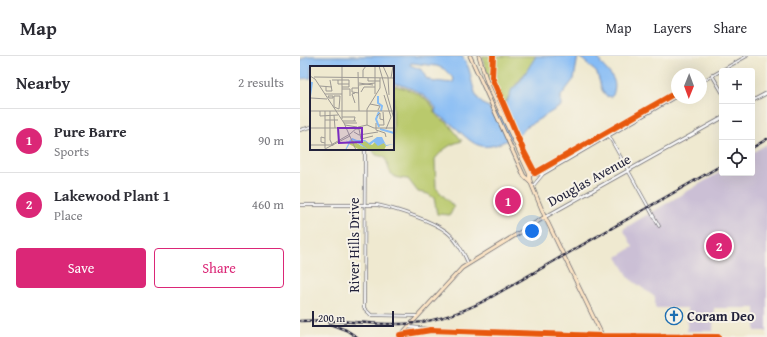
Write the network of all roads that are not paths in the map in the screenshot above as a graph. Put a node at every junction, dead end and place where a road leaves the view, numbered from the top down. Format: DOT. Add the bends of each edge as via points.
graph roads {
  1 [pos="470,56"];
  2 [pos="479,56"];
  3 [pos="747,56"];
  4 [pos="712,75"];
  5 [pos="707,78"];
  6 [pos="719,87"];
  7 [pos="767,92"];
  8 [pos="755,99"];
  9 [pos="671,100"];
  10 [pos="719,120"];
  11 [pos="310,127"];
  12 [pos="300,130"];
  13 [pos="609,136"];
  14 [pos="366,150"];
  15 [pos="629,171"];
  16 [pos="528,173"];
  17 [pos="543,174"];
  18 [pos="530,182"];
  19 [pos="533,187"];
  20 [pos="300,205"];
  21 [pos="364,205"];
  22 [pos="545,217"];
  23 [pos="659,226"];
  24 [pos="468,263"];
  25 [pos="417,316"];
  26 [pos="408,327"];
  27 [pos="431,330"];
  28 [pos="408,333"];
  29 [pos="401,335"];
  30 [pos="602,336"];
  31 [pos="407,337"];
  32 [pos="650,337"];
  33 [pos="718,337"];
  1 -- 18 [label="main road" via="524,176"];
  2 -- 16 [label="main road" via="487,82"];
  3 -- 4 [label="street"];
  4 -- 5 [label="street"];
  4 -- 6 [label="street"];
  7 -- 8 [label="street"];
  9 -- 13 [label="street"];
  10 -- 15 [label="street, Douglas Avenue"];
  11 -- 12 [label="street"];
  13 -- 15 [label="street"];
  13 -- 17 [label="street"];
  14 -- 21 [label="street, River Hills Drive"];
  15 -- 22 [label="street, Douglas Avenue"];
  15 -- 23 [label="street"];
  16 -- 17 [label="street"];
  16 -- 18 [label="main road"];
  17 -- 19 [label="street"];
  18 -- 19 [label="main road"];
  19 -- 22 [label="main road"];
  20 -- 21 [label="street"];
  21 -- 24 [label="street" via="388,207 441,228 452,237"];
  21 -- 25 [label="street, River Hills Drive" via="365,311 370,315"];
  22 -- 24 [label="main road, Douglas Avenue"];
  22 -- 30 [label="main road"];
  24 -- 25 [label="main road, Douglas Avenue"];
  25 -- 26 [label="main road, Douglas Avenue"];
  26 -- 27 [label="street"];
  26 -- 29 [label="main road, Douglas Avenue"];
  27 -- 28 [label="street"];
  27 -- 30 [label="street"];
  28 -- 29 [label="street"];
  28 -- 31 [label="street"];
  30 -- 32 [label="street"];
  32 -- 33 [label="street"];
}
